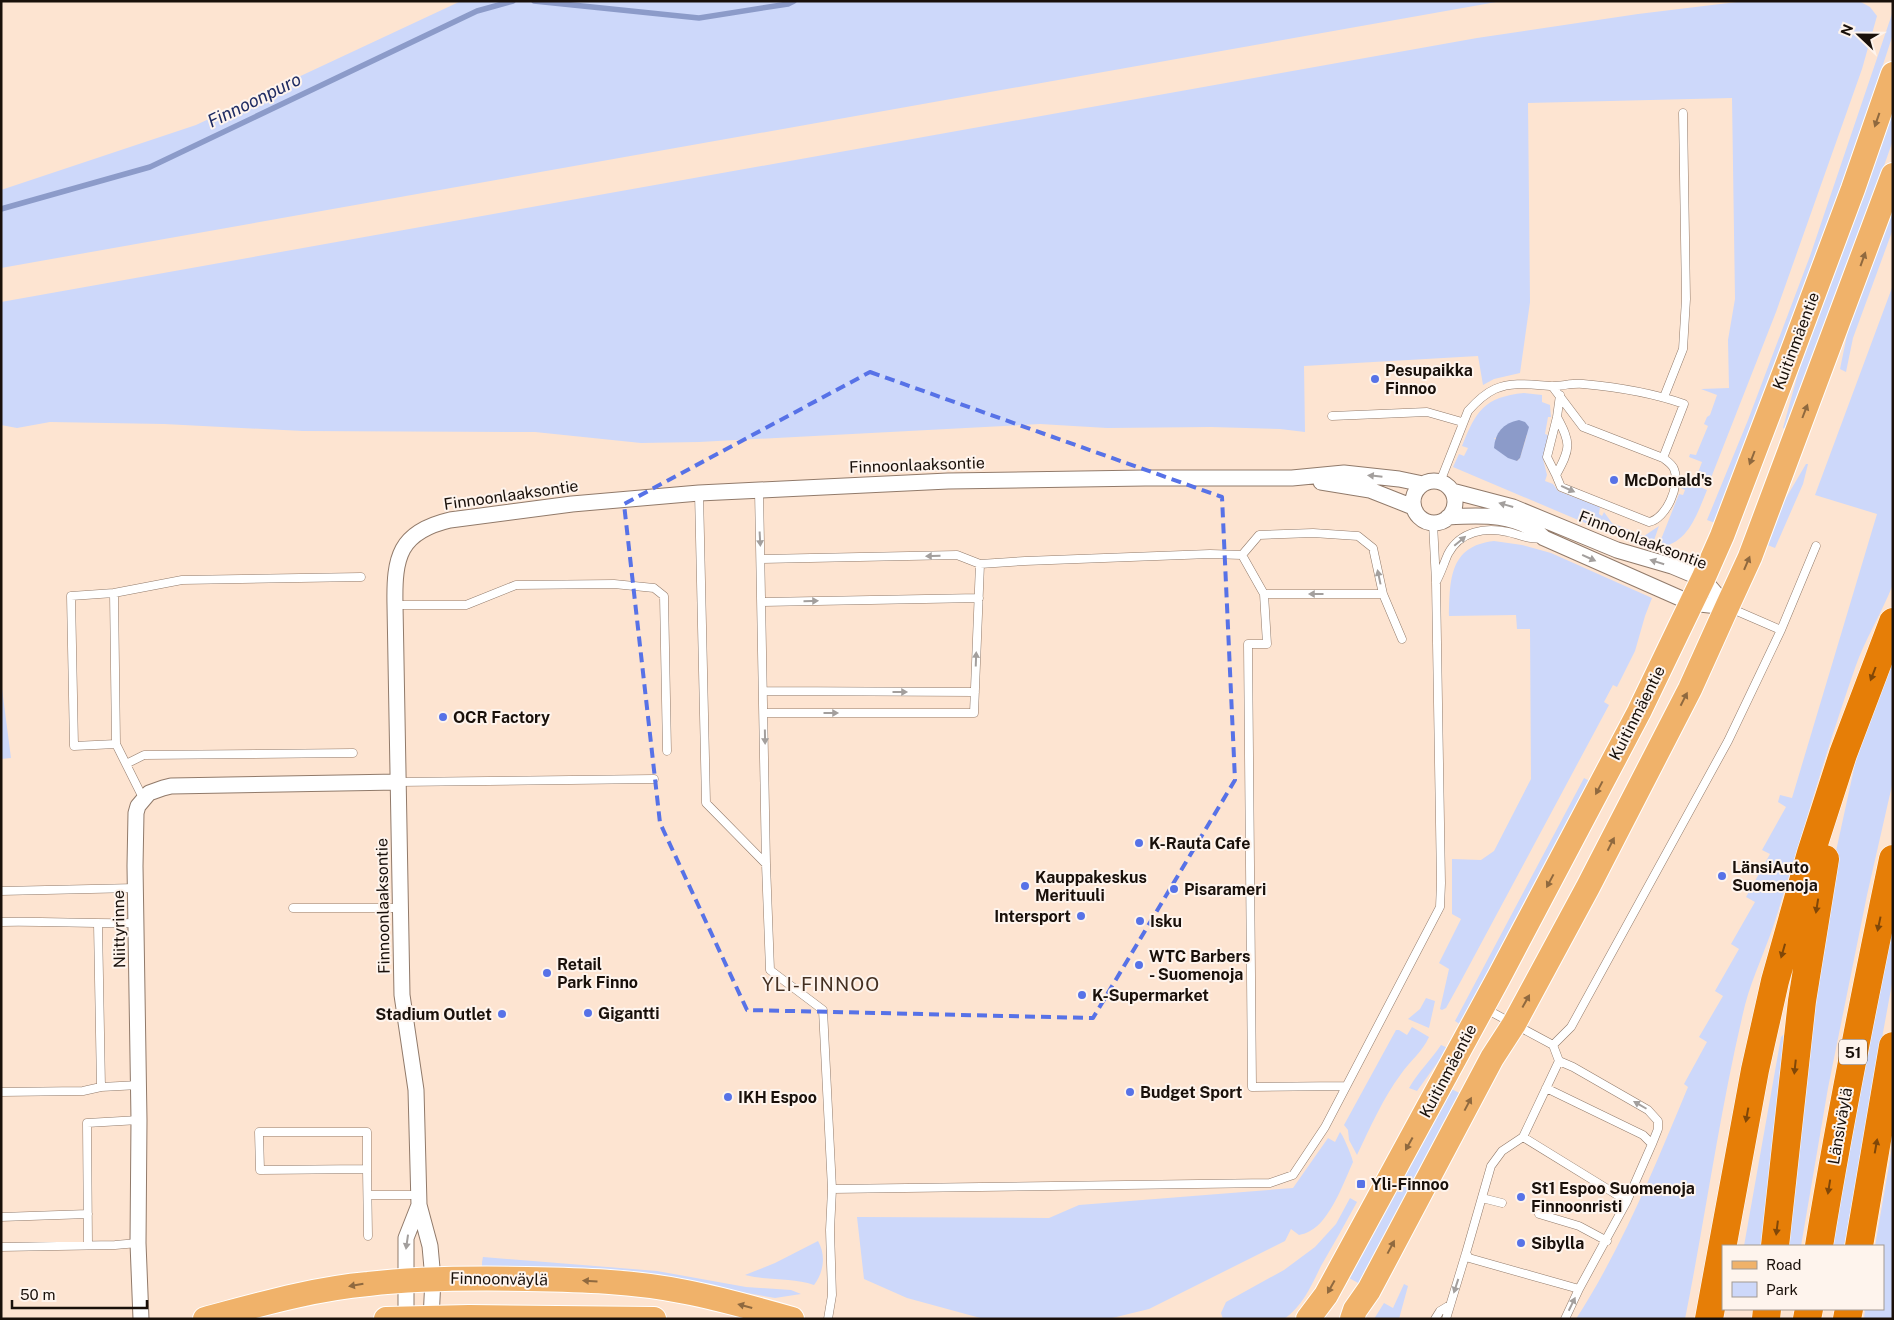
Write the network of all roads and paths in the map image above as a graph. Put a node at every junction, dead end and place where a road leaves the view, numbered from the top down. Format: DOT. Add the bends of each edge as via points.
graph roads {
  1 [pos="1893,74"];
  2 [pos="1683,113"];
  3 [pos="1893,175"];
  4 [pos="1552,386"];
  5 [pos="1560,395"];
  6 [pos="1664,397"];
  7 [pos="1332,416"];
  8 [pos="1557,417"];
  9 [pos="1462,422"];
  10 [pos="1663,458"];
  11 [pos="1556,475"];
  12 [pos="1292,478"];
  13 [pos="1422,484"];
  14 [pos="1446,486"];
  15 [pos="759,490"];
  16 [pos="699,493"];
  17 [pos="1413,507"];
  18 [pos="1448,517"];
  19 [pos="1433,523"];
  20 [pos="1544,538"];
  21 [pos="1816,546"];
  22 [pos="1242,555"];
  23 [pos="761,558"];
  24 [pos="980,564"];
  25 [pos="361,577"];
  26 [pos="1703,579"];
  27 [pos="1436,582"];
  28 [pos="114,593"];
  29 [pos="1264,594"];
  30 [pos="1382,594"];
  31 [pos="979,598"];
  32 [pos="763,602"];
  33 [pos="1691,603"];
  34 [pos="395,605"];
  35 [pos="1728,607"];
  36 [pos="1893,622"];
  37 [pos="1781,630"];
  38 [pos="1402,639"];
  39 [pos="764,692"];
  40 [pos="975,692"];
  41 [pos="764,713"];
  42 [pos="116,744"];
  43 [pos="667,751"];
  44 [pos="353,753"];
  45 [pos="1843,754"];
  46 [pos="126,764"];
  47 [pos="654,779"];
  48 [pos="398,782"];
  49 [pos="143,798"];
  50 [pos="1893,859"];
  51 [pos="766,864"];
  52 [pos="136,888"];
  53 [pos="1,892"];
  54 [pos="294,908"];
  55 [pos="401,908"];
  56 [pos="1,922"];
  57 [pos="136,923"];
  58 [pos="98,924"];
  59 [pos="1482,1007"];
  60 [pos="1514,1024"];
  61 [pos="1553,1045"];
  62 [pos="1893,1046"];
  63 [pos="1559,1061"];
  64 [pos="139,1085"];
  65 [pos="1345,1086"];
  66 [pos="101,1087"];
  67 [pos="1546,1088"];
  68 [pos="1,1092"];
  69 [pos="139,1120"];
  70 [pos="1522,1137"];
  71 [pos="1652,1144"];
  72 [pos="368,1169"];
  73 [pos="832,1189"];
  74 [pos="368,1195"];
  75 [pos="1482,1198"];
  76 [pos="419,1200"];
  77 [pos="1627,1201"];
  78 [pos="1502,1203"];
  79 [pos="88,1214"];
  80 [pos="1539,1214"];
  81 [pos="1,1217"];
  82 [pos="368,1236"];
  83 [pos="1607,1241"];
  84 [pos="138,1243"];
  85 [pos="88,1245"];
  86 [pos="1723,1245"];
  87 [pos="1775,1245"];
  88 [pos="1819,1245"];
  89 [pos="1859,1245"];
  90 [pos="1,1246"];
  91 [pos="1722,1249"];
  92 [pos="1466,1253"];
  93 [pos="433,1279"];
  94 [pos="405,1281"];
  95 [pos="1580,1289"];
  96 [pos="1369,1290"];
  97 [pos="1450,1305"];
  98 [pos="399,1318"];
  99 [pos="431,1318"];
  100 [pos="141,1319"];
  101 [pos="205,1319"];
  102 [pos="654,1319"];
  103 [pos="792,1319"];
  104 [pos="828,1319"];
  105 [pos="1308,1319"];
  106 [pos="1352,1319"];
  107 [pos="1362,1319"];
  108 [pos="1434,1319"];
  109 [pos="1446,1319"];
  110 [pos="1565,1319"];
  111 [pos="1709,1319"];
  1 -- 26 [label="main road, Kuitinmäentie, one-way" via="1788,363"];
  2 -- 6 [label="lane" via="1685,319 1683,348"];
  35 -- 3 [label="main road, Kuitinmäentie, one-way"];
  4 -- 5 [label="lane"];
  4 -- 6 [label="lane" via="1581,383"];
  4 -- 9 [label="lane" via="1518,384 1496,389 1476,402"];
  5 -- 8 [label="lane"];
  5 -- 10 [label="lane" via="1583,427"];
  6 -- 10 [label="lane" via="1684,404"];
  7 -- 9 [label="lane" via="1427,412"];
  8 -- 11 [label="lane" via="1547,457"];
  8 -- 11 [label="lane" via="1568,442"];
  9 -- 14 [label="lane"];
  11 -- 10 [label="lane, one-way" via="1561,487 1649,522 1663,514 1676,484 1673,466"];
  13 -- 12 [label="street, Finnoonlaaksontie, one-way" via="1344,474"];
  12 -- 15 [label="street, Finnoonlaaksontie" via="958,481"];
  12 -- 17 [label="street, Finnoonlaaksontie" via="1370,490"];
  13 -- 14 [label="street" via="1434,481"];
  13 -- 17 [label="street" via="1414,494"];
  14 -- 18 [label="street" via="1454,504"];
  26 -- 14 [label="street, Finnoonlaaksontie, one-way" via="1617,550 1513,507"];
  15 -- 16 [label="street, Finnoonlaaksontie"];
  15 -- 23 [label="lane, one-way"];
  16 -- 34 [label="street, Finnoonlaaksontie" via="572,504 436,524 420,531 401,550 395,577"];
  16 -- 51 [label="lane" via="706,803"];
  17 -- 19 [label="street" via="1420,518"];
  18 -- 19 [label="street"];
  18 -- 20 [label="street" via="1500,516 1529,527"];
  19 -- 27 [label="lane"];
  27 -- 20 [label="lane, one-way" via="1454,546 1470,533 1491,529 1533,540"];
  20 -- 33 [label="street, one-way"];
  21 -- 37 [label="lane"];
  22 -- 24 [label="lane"];
  22 -- 29 [label="lane"];
  30 -- 22 [label="lane, one-way" via="1372,548 1358,536 1313,533 1259,535"];
  24 -- 23 [label="lane, one-way" via="957,555"];
  23 -- 32 [label="lane"];
  24 -- 31 [label="lane"];
  25 -- 28 [label="lane" via="182,580"];
  26 -- 33 [label="main road, Kuitinmäentie"];
  26 -- 35 [label="street, Finnoonlaaksontie"];
  27 -- 65 [label="lane" via="1440,907"];
  28 -- 42 [label="lane"];
  28 -- 42 [label="lane" via="71,596 74,746"];
  30 -- 29 [label="lane, one-way"];
  29 -- 65 [label="lane" via="1268,644 1248,644 1252,1087"];
  30 -- 38 [label="lane"];
  32 -- 31 [label="lane, one-way"];
  40 -- 31 [label="lane, one-way"];
  32 -- 39 [label="lane"];
  33 -- 35 [label="street"];
  33 -- 59 [label="main road, Kuitinmäentie, one-way" via="1639,712"];
  34 -- 43 [label="lane" via="466,604 516,585 614,584 654,588 664,596"];
  34 -- 48 [label="street, Finnoonlaaksontie"];
  35 -- 37 [label="lane"];
  60 -- 35 [label="main road, Kuitinmäentie, one-way" via="1588,887"];
  36 -- 45 [label="highway, one-way"];
  37 -- 61 [label="lane" via="1728,741 1571,1027"];
  39 -- 40 [label="lane, one-way"];
  39 -- 41 [label="lane"];
  41 -- 40 [label="lane, one-way" via="974,713"];
  41 -- 51 [label="lane, one-way"];
  42 -- 46 [label="lane"];
  44 -- 46 [label="lane" via="144,755"];
  45 -- 86 [label="highway, one-way" via="1810,853 1775,981"];
  45 -- 87 [label="highway, one-way" via="1802,1001"];
  46 -- 49 [label="lane"];
  47 -- 48 [label="lane"];
  48 -- 49 [label="street" via="171,786"];
  48 -- 55 [label="street, Finnoonlaaksontie"];
  49 -- 52 [label="street, Niittyrinne" via="136,813"];
  50 -- 88 [label="highway, Länsiväylä / 51, one-way" via="1862,1007"];
  51 -- 73 [label="lane" via="770,970 823,1010"];
  52 -- 53 [label="lane"];
  52 -- 57 [label="street, Niittyrinne"];
  54 -- 55 [label="lane"];
  55 -- 76 [label="street, Finnoonlaaksontie" via="402,995 416,1090"];
  56 -- 58 [label="lane"];
  57 -- 58 [label="lane"];
  57 -- 64 [label="street, Niittyrinne"];
  58 -- 66 [label="lane"];
  59 -- 60 [label="lane"];
  59 -- 105 [label="main road, Kuitinmäentie, one-way" via="1326,1295"];
  60 -- 61 [label="lane"];
  96 -- 60 [label="main road, Kuitinmäentie, one-way" via="1492,1058"];
  61 -- 63 [label="lane"];
  89 -- 62 [label="highway, 51, one-way"];
  63 -- 67 [label="lane"];
  71 -- 63 [label="lane, one-way" via="1658,1121 1648,1110"];
  64 -- 66 [label="lane"];
  64 -- 69 [label="street, Niittyrinne"];
  65 -- 73 [label="lane" via="1324,1127 1293,1175 1270,1184"];
  66 -- 68 [label="lane" via="83,1091"];
  67 -- 70 [label="lane"];
  67 -- 71 [label="lane" via="1643,1135"];
  69 -- 79 [label="lane" via="88,1123"];
  69 -- 84 [label="street, Niittyrinne"];
  70 -- 75 [label="lane" via="1502,1151 1492,1166"];
  70 -- 77 [label="lane"];
  71 -- 77 [label="lane"];
  72 -- 72 [label="lane" via="367,1132 259,1132 260,1170"];
  72 -- 74 [label="lane"];
  73 -- 104 [label="lane" via="832,1295"];
  74 -- 76 [label="lane"];
  74 -- 82 [label="lane"];
  75 -- 78 [label="lane"];
  75 -- 92 [label="lane"];
  76 -- 93 [label="street, Finnoonlaaksontie" via="430,1246"];
  76 -- 94 [label="street, Finnoonlaaksontie, one-way" via="406,1238"];
  77 -- 83 [label="lane"];
  79 -- 81 [label="lane"];
  79 -- 85 [label="lane"];
  80 -- 83 [label="lane" via="1579,1226"];
  83 -- 95 [label="lane"];
  84 -- 85 [label="lane"];
  84 -- 100 [label="street, Niittyrinne"];
  85 -- 90 [label="lane"];
  91 -- 111 [label="highway, one-way"];
  92 -- 95 [label="lane" via="1469,1258"];
  92 -- 97 [label="lane, one-way"];
  93 -- 94 [label="main road, Finnoonväylä"];
  93 -- 99 [label="street, Finnoonlaaksontie"];
  103 -- 93 [label="main road, Finnoonväylä, one-way" via="639,1284 588,1280"];
  94 -- 98 [label="street, Finnoonlaaksontie"];
  94 -- 101 [label="main road, Finnoonväylä, one-way" via="295,1296"];
  110 -- 95 [label="lane, one-way"];
  96 -- 106 [label="main road, Kuitinmäentie"];
  96 -- 107 [label="main road"];
  97 -- 108 [label="lane"];
  97 -- 109 [label="lane"];
  98 -- 99 [label="main road"];
  99 -- 102 [label="main road"];
}
